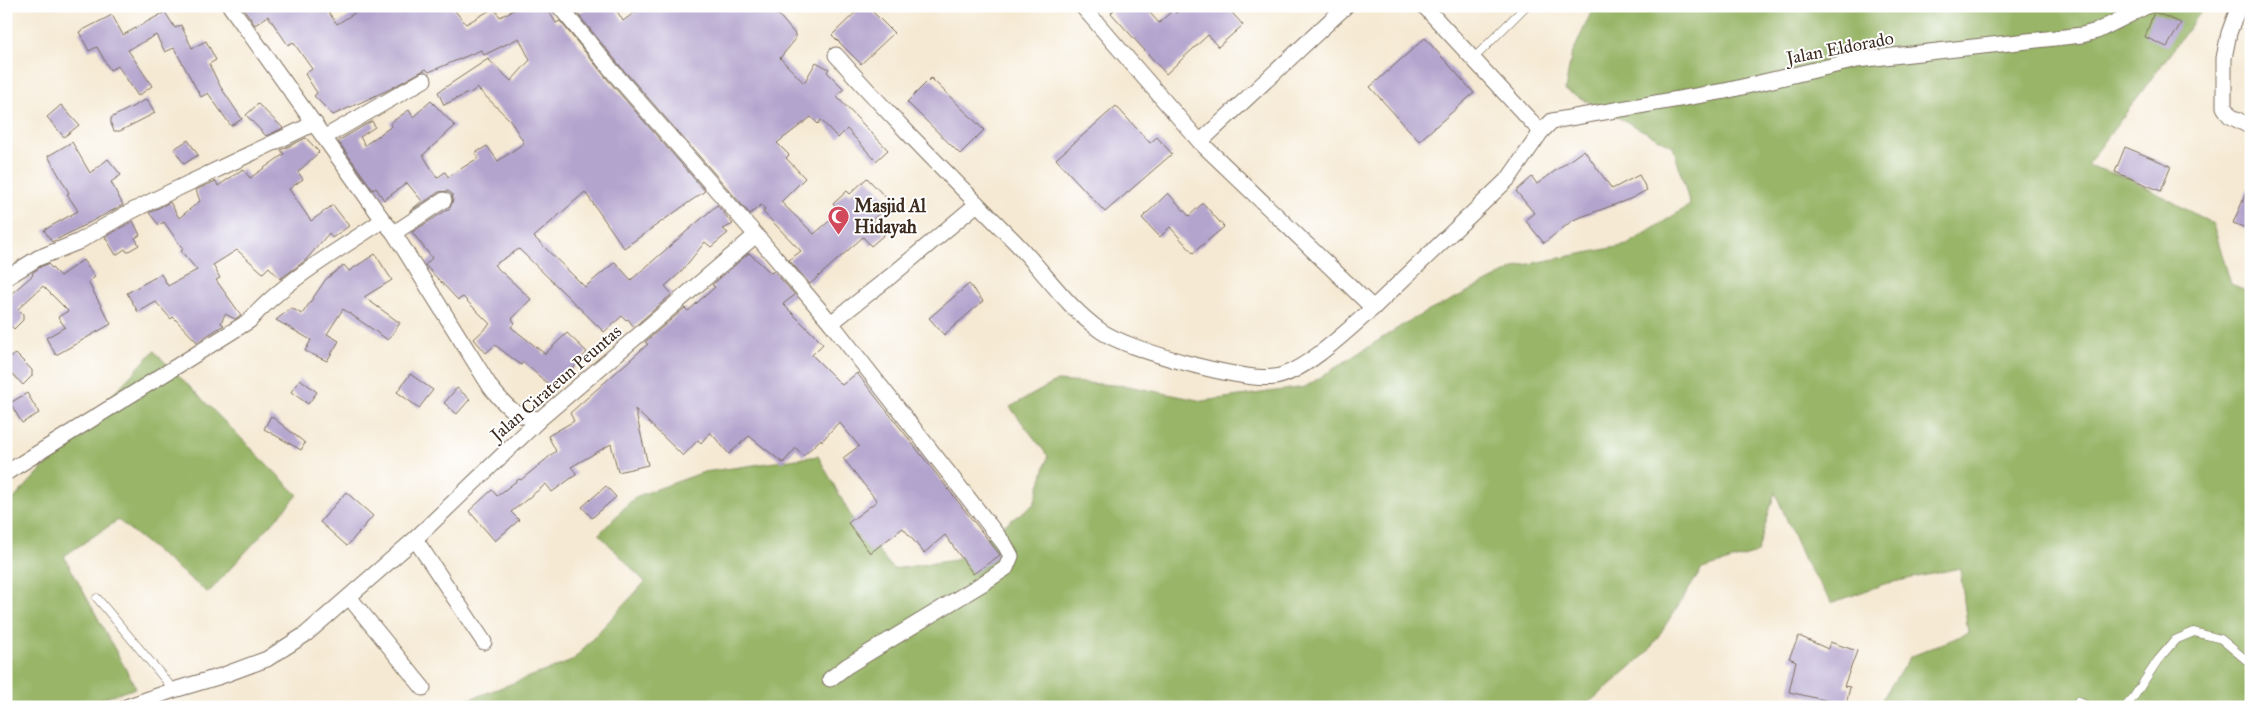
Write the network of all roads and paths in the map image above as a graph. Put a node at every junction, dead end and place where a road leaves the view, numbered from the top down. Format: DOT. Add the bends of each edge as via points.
graph roads {
  1 [pos="230,6"];
  2 [pos="559,6"];
  3 [pos="1082,6"];
  4 [pos="1346,6"];
  5 [pos="1424,6"];
  6 [pos="1526,6"];
  7 [pos="2147,6"];
  8 [pos="2239,6"];
  9 [pos="836,56"];
  10 [pos="1473,59"];
  11 [pos="424,80"];
  12 [pos="315,123"];
  13 [pos="2251,127"];
  14 [pos="1541,132"];
  15 [pos="325,137"];
  16 [pos="1200,142"];
  17 [pos="444,200"];
  18 [pos="977,204"];
  19 [pos="383,220"];
  20 [pos="394,233"];
  21 [pos="756,235"];
  22 [pos="6,278"];
  23 [pos="1373,308"];
  24 [pos="831,323"];
  25 [pos="540,419"];
  26 [pos="6,473"];
  27 [pos="415,539"];
  28 [pos="349,597"];
  29 [pos="97,598"];
  30 [pos="484,642"];
  31 [pos="2251,664"];
  32 [pos="830,679"];
  33 [pos="423,688"];
  34 [pos="174,690"];
  35 [pos="2078,702"];
  36 [pos="126,707"];
  37 [pos="2089,707"];
  38 [pos="2125,707"];
  1 -- 12 [label="street"];
  2 -- 21 [label="street"];
  3 -- 16 [label="street"];
  4 -- 16 [label="street"];
  5 -- 10 [label="street"];
  6 -- 10 [label="lane"];
  7 -- 14 [label="street, Jalan Eldorado" via="2082,35 1857,60 1725,92 1552,121"];
  8 -- 13 [label="street" via="2224,58 2224,107 2230,116"];
  9 -- 18 [label="street"];
  10 -- 14 [label="street"];
  11 -- 15 [label="street"];
  12 -- 15 [label="street"];
  12 -- 22 [label="street" via="124,215 78,242 38,258"];
  14 -- 23 [label="street" via="1509,178"];
  15 -- 19 [label="street"];
  16 -- 23 [label="street"];
  17 -- 20 [label="street"];
  18 -- 23 [label="street" via="1070,305 1102,332 1125,344 1170,358 1233,374 1276,377 1307,361"];
  18 -- 24 [label="street"];
  19 -- 20 [label="street"];
  19 -- 26 [label="street" via="321,260 266,302 249,321"];
  20 -- 25 [label="street" via="491,388 509,409 525,418"];
  21 -- 24 [label="street"];
  21 -- 25 [label="street, Jalan Cirateun Peuntas"];
  24 -- 32 [label="street" via="1005,544 1010,556 1006,568"];
  25 -- 27 [label="street, Jalan Cirateun Peuntas"];
  27 -- 28 [label="street, Jalan Cirateun Peuntas"];
  27 -- 30 [label="street"];
  28 -- 33 [label="street"];
  28 -- 34 [label="street, Jalan Cirateun Peuntas" via="306,634 267,659"];
  29 -- 34 [label="lane"];
  31 -- 38 [label="lane" via="2221,639 2194,632 2175,640"];
  34 -- 36 [label="street, Jalan Cirateun Peuntas"];
  35 -- 37 [label="lane"];
}
